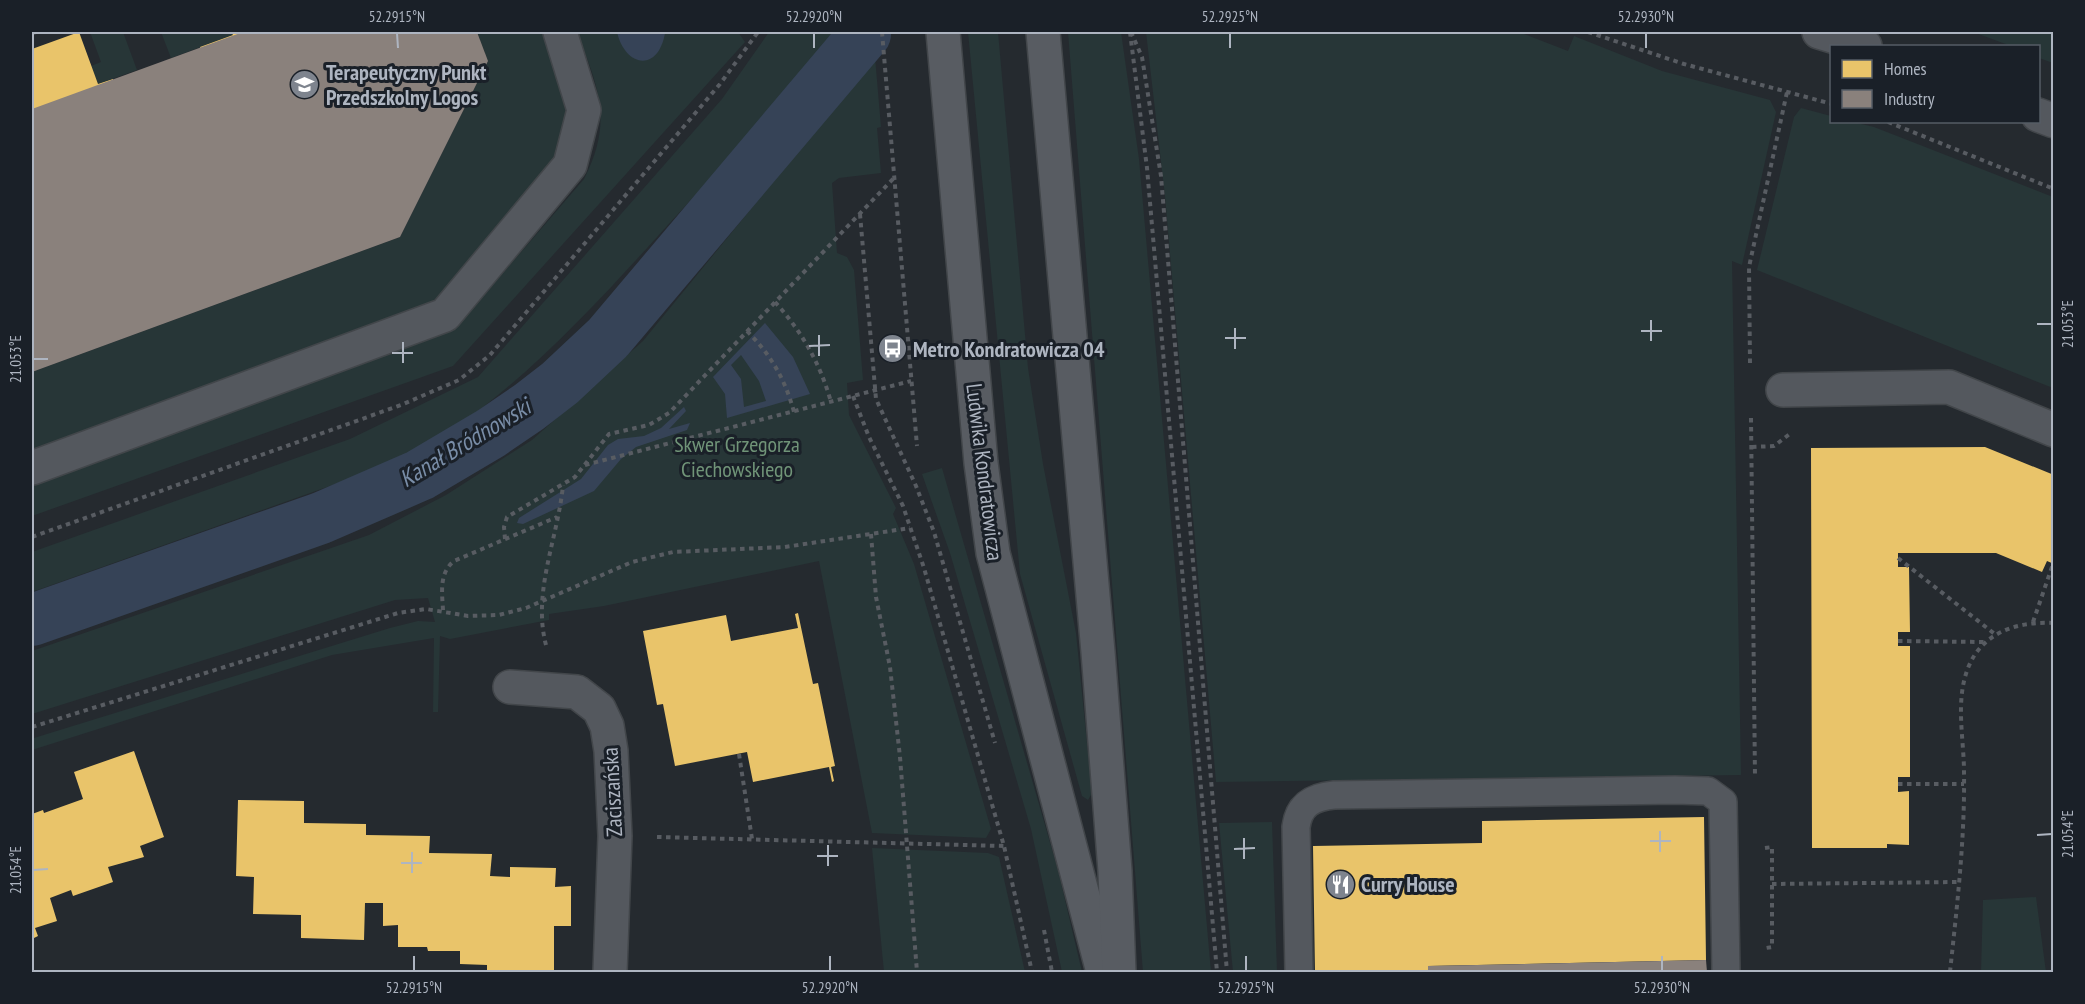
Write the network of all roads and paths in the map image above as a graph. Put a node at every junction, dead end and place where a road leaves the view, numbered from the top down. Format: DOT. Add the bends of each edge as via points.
graph roads {
  1 [pos="560,32"];
  2 [pos="758,32"];
  3 [pos="882,32"];
  4 [pos="943,32"];
  5 [pos="1043,32"];
  6 [pos="1131,32"];
  7 [pos="1588,32"];
  8 [pos="1818,32"];
  9 [pos="753,39"];
  10 [pos="1862,45"];
  11 [pos="1787,92"];
  12 [pos="1830,103"];
  13 [pos="1890,123"];
  14 [pos="894,178"];
  15 [pos="2054,189"];
  16 [pos="860,214"];
  17 [pos="775,302"];
  18 [pos="747,331"];
  19 [pos="1750,368"];
  20 [pos="911,381"];
  21 [pos="1783,390"];
  22 [pos="874,392"];
  23 [pos="853,396"];
  24 [pos="831,402"];
  25 [pos="794,412"];
  26 [pos="1751,413"];
  27 [pos="2054,430"];
  28 [pos="917,446"];
  29 [pos="585,465"];
  30 [pos="32,468"];
  31 [pos="563,484"];
  32 [pos="557,517"];
  33 [pos="910,528"];
  34 [pos="871,534"];
  35 [pos="505,539"];
  36 [pos="1898,558"];
  37 [pos="2053,564"];
  38 [pos="541,602"];
  39 [pos="443,610"];
  40 [pos="2033,622"];
  41 [pos="2054,623"];
  42 [pos="1996,635"];
  43 [pos="1898,640"];
  44 [pos="1985,642"];
  45 [pos="550,653"];
  46 [pos="510,687"];
  47 [pos="32,727"];
  48 [pos="998,752"];
  49 [pos="739,754"];
  50 [pos="1898,784"];
  51 [pos="1964,784"];
  52 [pos="1755,789"];
  53 [pos="653,837"];
  54 [pos="752,839"];
  55 [pos="907,842"];
  56 [pos="1004,846"];
  57 [pos="1755,848"];
  58 [pos="1959,882"];
  59 [pos="1772,884"];
  60 [pos="1043,923"];
  61 [pos="1755,949"];
  62 [pos="610,972"];
  63 [pos="917,972"];
  64 [pos="1032,972"];
  65 [pos="1052,972"];
  66 [pos="1103,972"];
  67 [pos="1119,972"];
  68 [pos="1217,972"];
  69 [pos="1227,972"];
  70 [pos="1299,972"];
  71 [pos="1726,972"];
  72 [pos="1950,972"];
  1 -- 30 [label="street" via="584,110 570,165 445,315"];
  2 -- 9 [label="path"];
  3 -- 14 [label="path"];
  4 -- 66 [label="main road, Ludwika Kondratowicza" via="982,473 993,553"];
  5 -- 67 [label="main road" via="1098,652"];
  6 -- 68 [label="path" via="1147,168"];
  6 -- 69 [label="path" via="1142,57 1161,176"];
  7 -- 11 [label="path"];
  8 -- 10 [label="street"];
  11 -- 12 [label="path"];
  11 -- 19 [label="path" via="1749,267"];
  13 -- 15 [label="path"];
  14 -- 16 [label="path"];
  14 -- 20 [label="path"];
  16 -- 17 [label="path"];
  16 -- 22 [label="path"];
  17 -- 18 [label="path"];
  17 -- 24 [label="path" via="813,352"];
  18 -- 25 [label="path" via="778,369"];
  18 -- 29 [label="path" via="660,421 609,434"];
  20 -- 22 [label="path"];
  20 -- 28 [label="path"];
  21 -- 27 [label="street" via="1949,387"];
  22 -- 23 [label="path"];
  22 -- 48 [label="path" via="934,532"];
  23 -- 24 [label="path"];
  23 -- 33 [label="path"];
  24 -- 25 [label="path"];
  25 -- 29 [label="path"];
  26 -- 52 [label="path"];
  29 -- 31 [label="path"];
  31 -- 32 [label="path"];
  31 -- 35 [label="path" via="507,517"];
  32 -- 35 [label="path"];
  32 -- 38 [label="path"];
  33 -- 34 [label="path"];
  33 -- 56 [label="path"];
  34 -- 38 [label="path" via="785,547 673,552 632,562"];
  34 -- 55 [label="path" via="876,597 890,667"];
  35 -- 39 [label="path" via="449,565 443,580"];
  36 -- 42 [label="path"];
  37 -- 40 [label="path"];
  38 -- 39 [label="path" via="482,617"];
  38 -- 45 [label="path" via="541,624"];
  39 -- 47 [label="path" via="398,613"];
  40 -- 41 [label="path"];
  40 -- 42 [label="path"];
  42 -- 44 [label="path"];
  43 -- 44 [label="path"];
  44 -- 51 [label="path" via="1968,668 1961,704"];
  46 -- 62 [label="street, Zaciszańska" via="577,692 599,709 607,726 615,837"];
  49 -- 54 [label="path"];
  50 -- 51 [label="path"];
  51 -- 58 [label="path"];
  53 -- 54 [label="path"];
  54 -- 55 [label="path"];
  55 -- 56 [label="path"];
  55 -- 63 [label="path"];
  56 -- 64 [label="path"];
  57 -- 59 [label="path" via="1772,847"];
  58 -- 59 [label="path"];
  58 -- 72 [label="path"];
  59 -- 61 [label="path" via="1772,947"];
  60 -- 65 [label="path"];
  70 -- 71 [label="lane" via="1296,827 1299,813 1308,801 1334,795 1675,790 1708,791 1723,802"];
}
